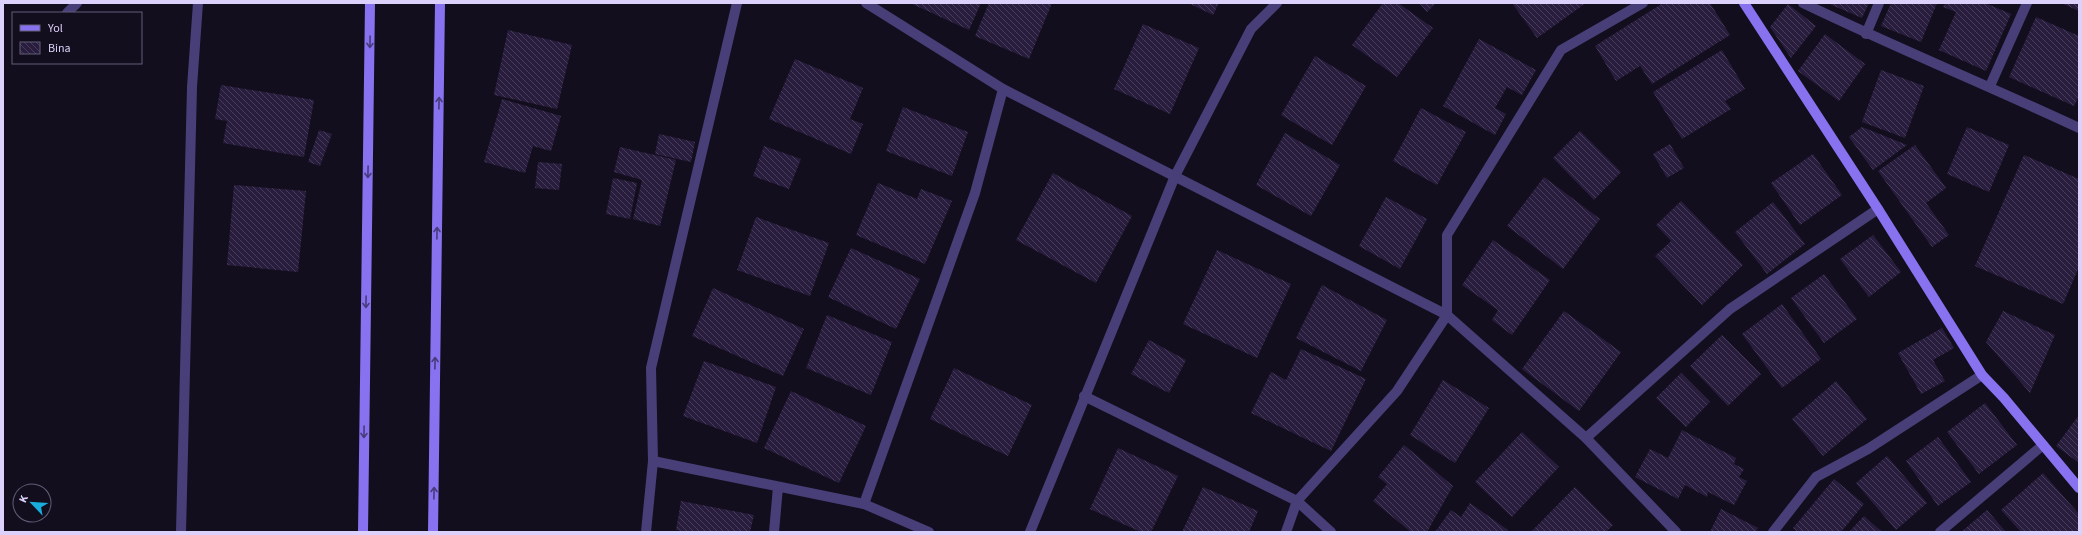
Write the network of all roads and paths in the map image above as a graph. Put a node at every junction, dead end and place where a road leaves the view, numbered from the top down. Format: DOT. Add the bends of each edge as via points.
graph roads {
  1 [pos="77,3"];
  2 [pos="198,3"];
  3 [pos="370,3"];
  4 [pos="440,3"];
  5 [pos="737,3"];
  6 [pos="866,3"];
  7 [pos="1277,3"];
  8 [pos="1643,3"];
  9 [pos="1744,3"];
  10 [pos="1803,3"];
  11 [pos="1879,3"];
  12 [pos="2027,3"];
  13 [pos="68,12"];
  14 [pos="1866,34"];
  15 [pos="1990,86"];
  16 [pos="1003,89"];
  17 [pos="2079,128"];
  18 [pos="1175,176"];
  19 [pos="1878,209"];
  20 [pos="1447,315"];
  21 [pos="1982,374"];
  22 [pos="1084,396"];
  23 [pos="1586,438"];
  24 [pos="2043,445"];
  25 [pos="653,462"];
  26 [pos="778,487"];
  27 [pos="2079,488"];
  28 [pos="1297,501"];
  29 [pos="864,504"];
  30 [pos="181,532"];
  31 [pos="363,532"];
  32 [pos="433,532"];
  33 [pos="646,532"];
  34 [pos="774,532"];
  35 [pos="929,532"];
  36 [pos="1030,532"];
  37 [pos="1286,532"];
  38 [pos="1331,532"];
  39 [pos="1676,532"];
  40 [pos="1773,532"];
  41 [pos="1940,532"];
  1 -- 13 [label="street"];
  2 -- 30 [label="street" via="192,87"];
  3 -- 31 [label="main road, one-way"];
  32 -- 4 [label="main road, one-way"];
  5 -- 25 [label="street" via="651,368"];
  6 -- 16 [label="street"];
  7 -- 18 [label="street" via="1251,28"];
  8 -- 20 [label="street" via="1561,50 1447,235"];
  9 -- 19 [label="main road"];
  10 -- 14 [label="street"];
  11 -- 14 [label="street"];
  12 -- 15 [label="street"];
  14 -- 15 [label="street"];
  15 -- 17 [label="street"];
  16 -- 18 [label="street"];
  16 -- 29 [label="street" via="975,193"];
  18 -- 20 [label="street"];
  18 -- 22 [label="street"];
  19 -- 21 [label="main road"];
  19 -- 23 [label="street" via="1730,309"];
  20 -- 23 [label="street"];
  20 -- 28 [label="street" via="1397,392"];
  21 -- 24 [label="main road"];
  21 -- 40 [label="street" via="1868,449 1816,478"];
  22 -- 28 [label="street"];
  22 -- 36 [label="street"];
  23 -- 39 [label="street"];
  24 -- 27 [label="main road"];
  24 -- 41 [label="street"];
  25 -- 26 [label="street"];
  25 -- 33 [label="street"];
  26 -- 29 [label="street"];
  26 -- 34 [label="street"];
  28 -- 37 [label="street"];
  28 -- 38 [label="street"];
  29 -- 35 [label="street"];
}
